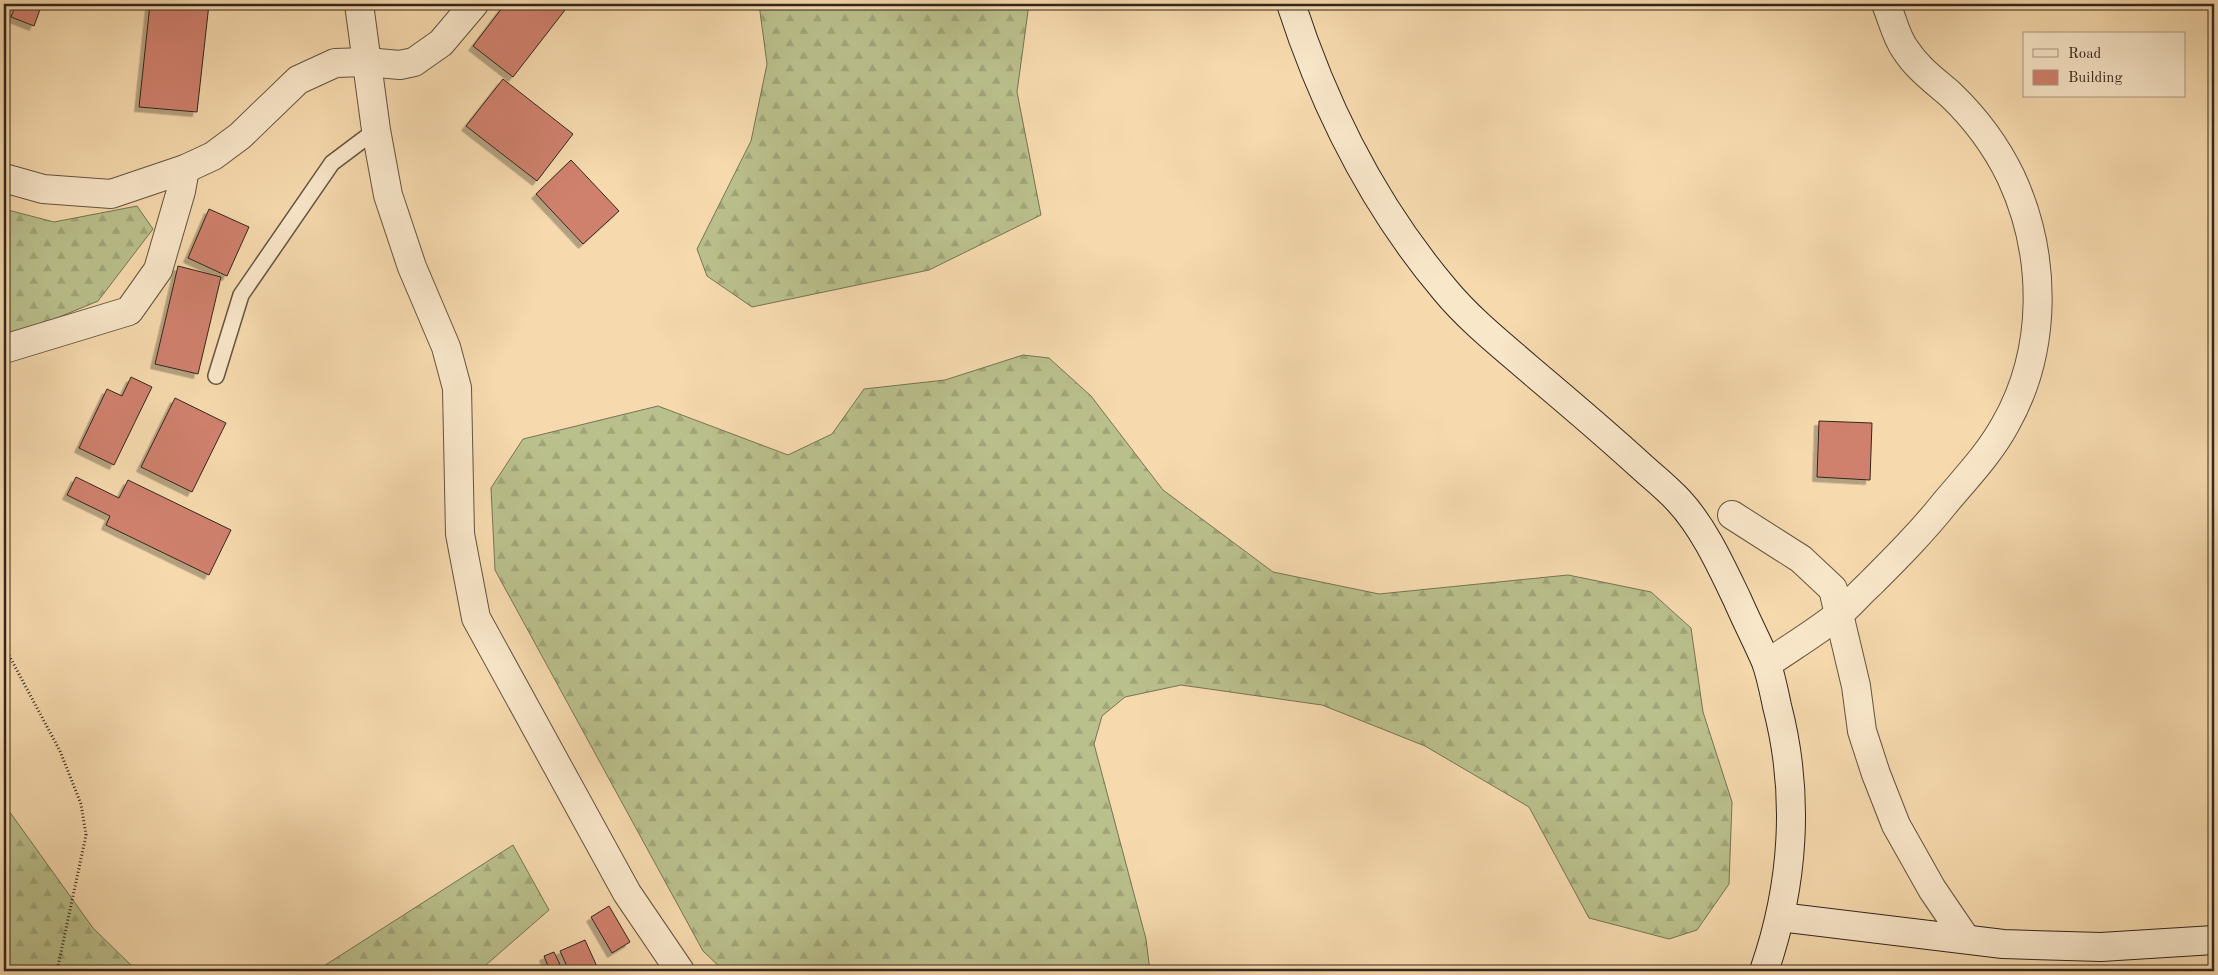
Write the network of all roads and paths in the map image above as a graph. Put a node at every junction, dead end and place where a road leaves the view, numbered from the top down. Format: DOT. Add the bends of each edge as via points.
graph roads {
  1 [pos="359,4"];
  2 [pos="474,4"];
  3 [pos="1291,4"];
  4 [pos="1886,4"];
  5 [pos="366,62"];
  6 [pos="376,130"];
  7 [pos="185,169"];
  8 [pos="4,178"];
  9 [pos="4,349"];
  10 [pos="216,376"];
  11 [pos="1732,515"];
  12 [pos="1839,614"];
  13 [pos="4,646"];
  14 [pos="1767,664"];
  15 [pos="1780,917"];
  16 [pos="1966,939"];
  17 [pos="2214,940"];
  18 [pos="57,971"];
  19 [pos="680,971"];
  20 [pos="1764,971"];
  1 -- 5 [label="street"];
  2 -- 5 [label="street" via="441,43 414,62 400,65"];
  3 -- 14 [label="street" via="1314,72 1343,136 1377,198 1416,254 1446,292 1483,329 1680,502 1708,542"];
  4 -- 12 [label="street" via="1903,48 1926,75 1972,117 1994,146 2011,179 2036,261 2036,338 2021,394 2005,426 1983,458 1932,519"];
  5 -- 6 [label="street"];
  5 -- 7 [label="street" via="335,63 298,80 240,136 213,156"];
  6 -- 10 [label="lane" via="332,162 241,295"];
  6 -- 19 [label="street" via="388,195 412,267 446,347 457,388 460,534 476,618 626,894"];
  7 -- 8 [label="street" via="111,194 43,189"];
  7 -- 9 [label="street" via="158,270 129,311"];
  11 -- 12 [label="street" via="1801,559 1820,575 1833,589"];
  12 -- 14 [label="street"];
  12 -- 16 [label="street" via="1856,686 1862,731 1876,774 1896,825 1932,889"];
  13 -- 18 [label="path" via="60,751 81,804 86,835"];
  14 -- 15 [label="street" via="1786,742 1791,787 1792,840"];
  15 -- 16 [label="street"];
  15 -- 20 [label="street"];
  16 -- 17 [label="street" via="2003,944 2101,947"];
}
